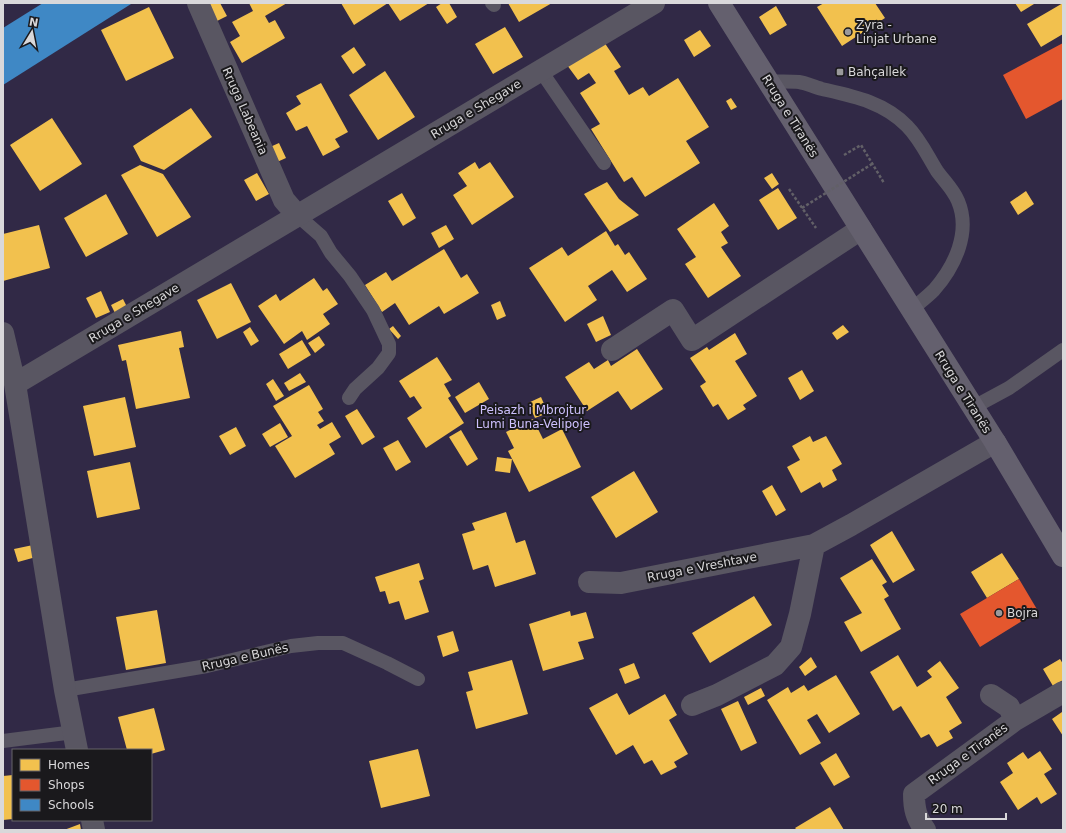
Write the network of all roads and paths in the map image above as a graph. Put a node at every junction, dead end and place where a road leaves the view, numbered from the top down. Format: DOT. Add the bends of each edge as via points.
graph roads {
  1 [pos="198,3"];
  2 [pos="654,3"];
  3 [pos="719,3"];
  4 [pos="541,70"];
  5 [pos="768,81"];
  6 [pos="840,158"];
  7 [pos="604,163"];
  8 [pos="872,164"];
  9 [pos="884,183"];
  10 [pos="789,189"];
  11 [pos="802,208"];
  12 [pos="297,215"];
  13 [pos="861,229"];
  14 [pos="818,232"];
  15 [pos="911,310"];
  16 [pos="3,333"];
  17 [pos="612,350"];
  18 [pos="1063,350"];
  19 [pos="15,384"];
  20 [pos="349,398"];
  21 [pos="972,408"];
  22 [pos="995,442"];
  23 [pos="814,545"];
  24 [pos="1063,556"];
  25 [pos="589,582"];
  26 [pos="418,679"];
  27 [pos="65,690"];
  28 [pos="1063,692"];
  29 [pos="991,695"];
  30 [pos="692,705"];
  31 [pos="1015,720"];
  32 [pos="3,741"];
  33 [pos="75,741"];
  34 [pos="925,830"];
  1 -- 12 [label="street, Rruga Labeania" via="284,200"];
  2 -- 4 [label="street, Rruga e Shegave"];
  3 -- 5 [label="main road, Rruga e Tiranës"];
  4 -- 7 [label="lane"];
  4 -- 12 [label="street, Rruga e Shegave"];
  5 -- 13 [label="main road, Rruga e Tiranës"];
  5 -- 15 [label="lane" via="800,82 857,97 886,109 908,126 952,189 962,213 960,247 934,290"];
  6 -- 8 [label="path" via="861,145"];
  8 -- 9 [label="path"];
  8 -- 11 [label="path, bridge"];
  10 -- 11 [label="path"];
  11 -- 14 [label="path"];
  12 -- 19 [label="street, Rruga e Shegave"];
  12 -- 20 [label="lane" via="321,236 350,276 373,310 389,344 389,354"];
  13 -- 15 [label="main road, Rruga e Tiranës"];
  13 -- 17 [label="street" via="692,340 673,310"];
  15 -- 21 [label="main road, Rruga e Tiranës"];
  16 -- 19 [label="street"];
  18 -- 21 [label="lane" via="1009,388"];
  19 -- 27 [label="street"];
  21 -- 22 [label="main road, Rruga e Tiranës"];
  22 -- 23 [label="street, Rruga e Vreshtave"];
  22 -- 24 [label="main road, Rruga e Tiranës"];
  23 -- 25 [label="street, Rruga e Vreshtave" via="621,584"];
  23 -- 30 [label="street" via="791,647 775,665 718,695"];
  26 -- 27 [label="lane, Rruga e Bunës" via="343,643 318,643 291,646 207,666"];
  27 -- 33 [label="street"];
  28 -- 31 [label="street, Rruga e Tiranës"];
  29 -- 31 [label="street, Rruga e Tiranës" via="1009,707"];
  31 -- 34 [label="street, Rruga e Tiranës" via="914,794 917,819"];
  32 -- 33 [label="lane"];
}
